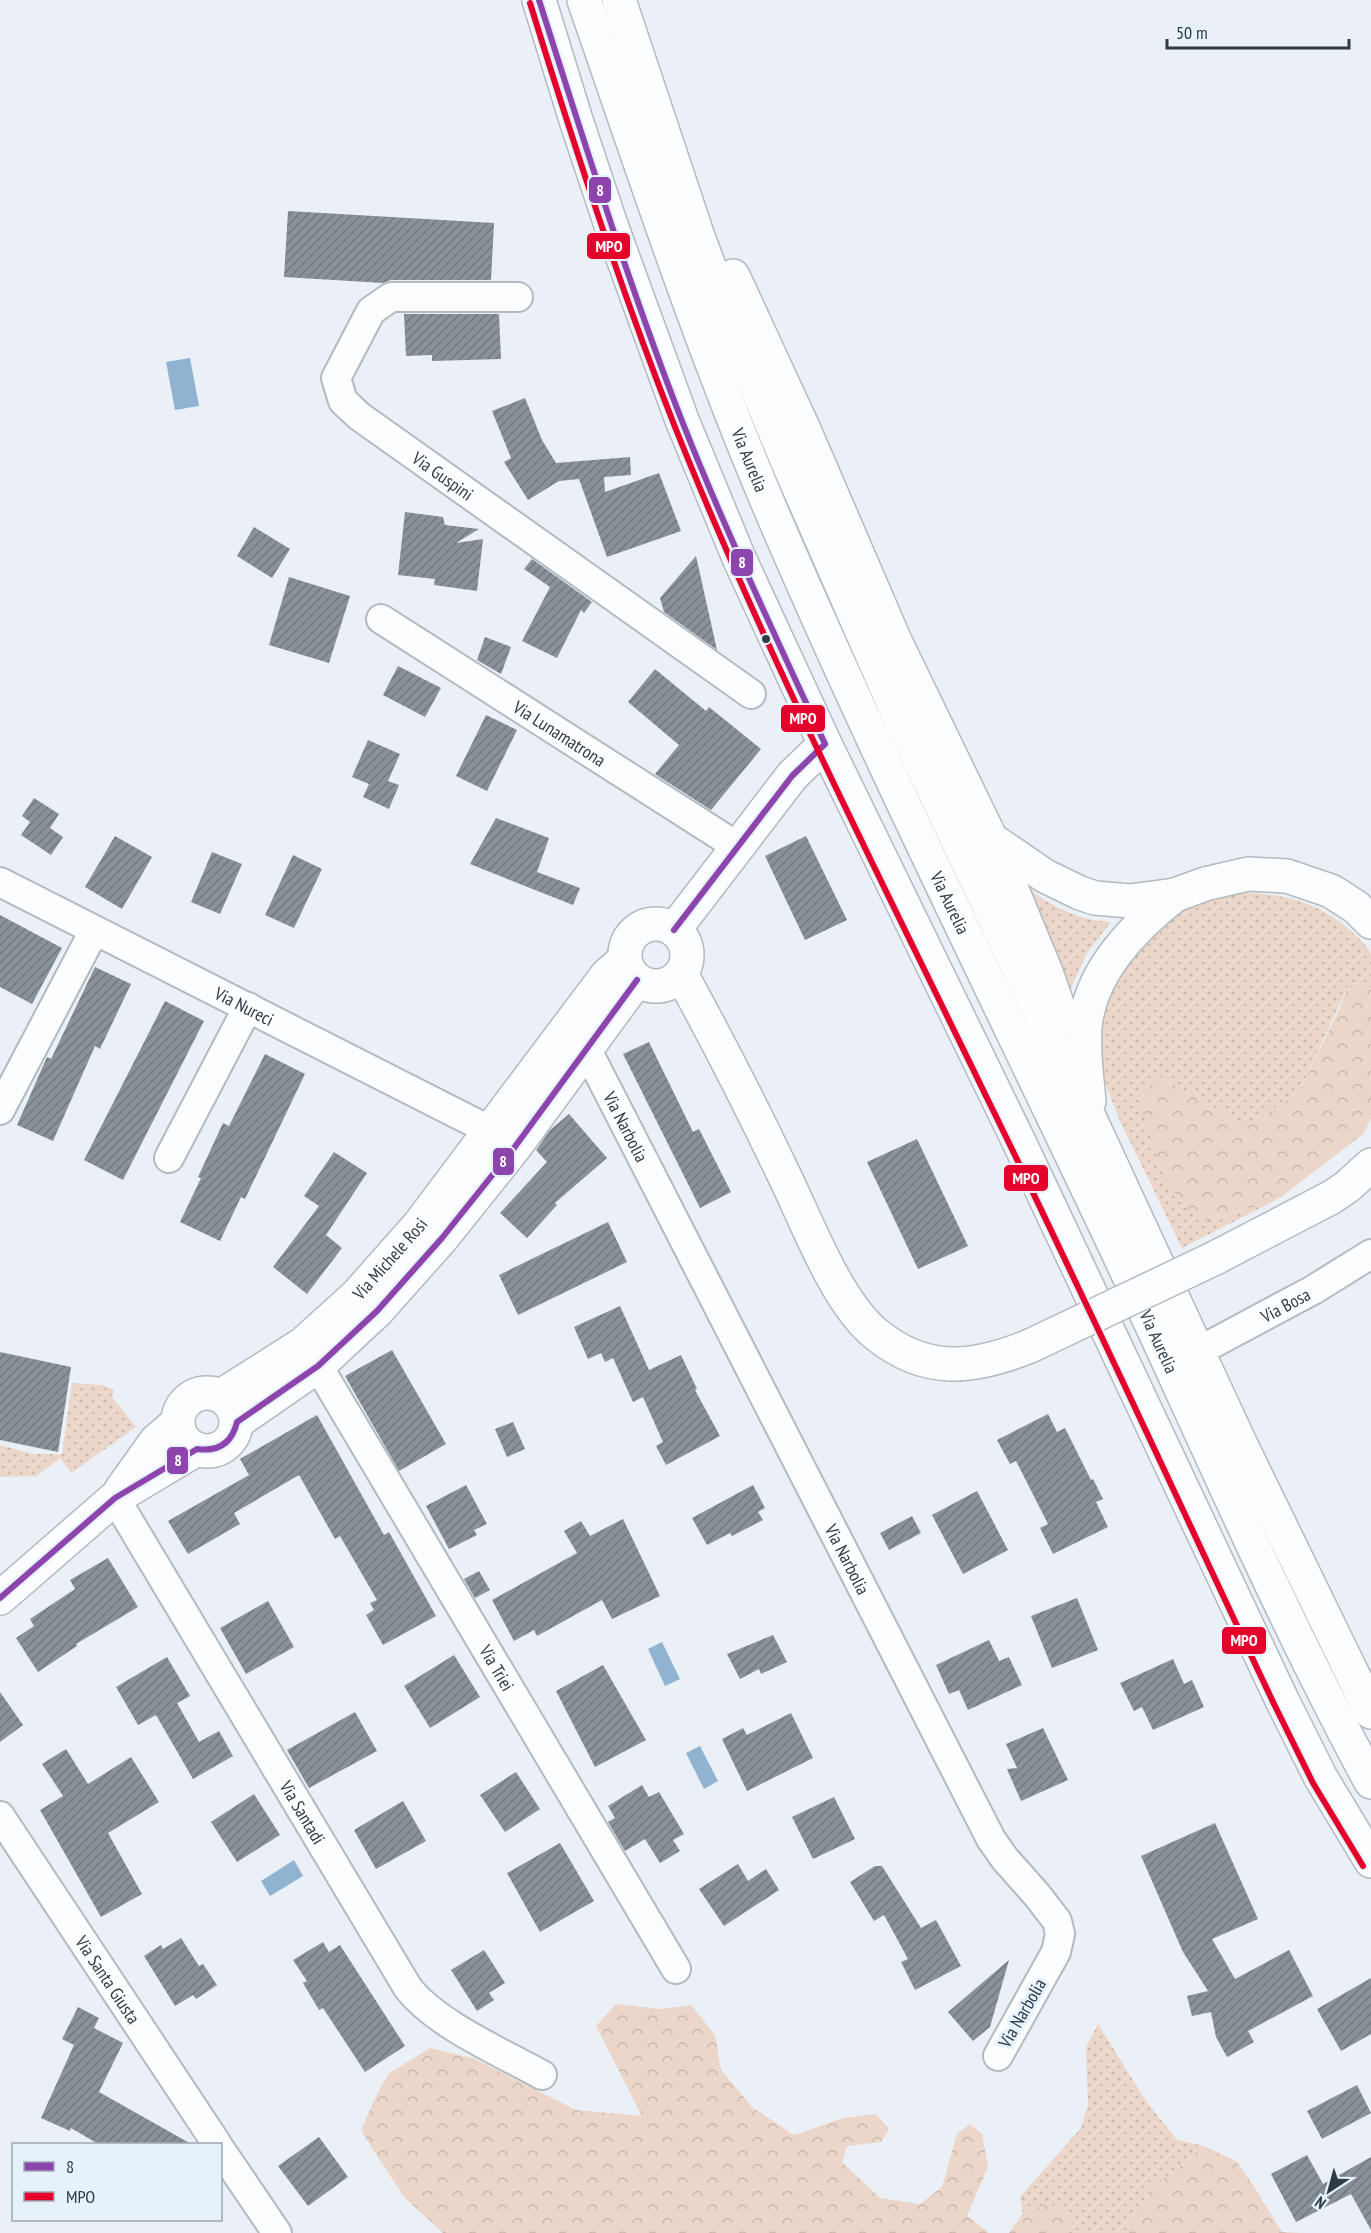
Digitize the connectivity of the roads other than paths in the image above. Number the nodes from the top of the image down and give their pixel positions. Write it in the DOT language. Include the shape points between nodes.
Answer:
graph roads {
  1 [pos="539,0"];
  2 [pos="584,0"];
  3 [pos="619,0"];
  4 [pos="630,35"];
  5 [pos="518,297"];
  6 [pos="381,619"];
  7 [pos="751,694"];
  8 [pos="825,744"];
  9 [pos="991,839"];
  10 [pos="738,847"];
  11 [pos="0,882"];
  12 [pos="1175,895"];
  13 [pos="1371,922"];
  14 [pos="674,930"];
  15 [pos="94,931"];
  16 [pos="631,970"];
  17 [pos="681,974"];
  18 [pos="248,1007"];
  19 [pos="587,1050"];
  20 [pos="0,1110"];
  21 [pos="1091,1120"];
  22 [pos="490,1131"];
  23 [pos="169,1158"];
  24 [pos="1371,1165"];
  25 [pos="1371,1254"];
  26 [pos="1197,1352"];
  27 [pos="318,1366"];
  28 [pos="229,1409"];
  29 [pos="177,1423"];
  30 [pos="197,1449"];
  31 [pos="115,1498"];
  32 [pos="0,1598"];
  33 [pos="1371,1712"];
  34 [pos="1371,1782"];
  35 [pos="0,1816"];
  36 [pos="1371,1861"];
  37 [pos="676,1969"];
  38 [pos="998,2056"];
  39 [pos="542,2075"];
  40 [pos="216,2143"];
  41 [pos="222,2153"];
  42 [pos="277,2233"];
  1 -- 8 [label="main road" via="604,206 682,420 739,558"];
  2 -- 34 [label="main road, Via Aurelia" via="692,310 804,585 1269,1575"];
  3 -- 4 [label="main road, Via Aurelia"];
  4 -- 9 [label="main road" via="705,215 797,414 889,628"];
  4 -- 21 [label="main road, Via Aurelia" via="697,234 776,435 902,723"];
  5 -- 7 [label="street, Via Guspini" via="391,297 371,311 336,378 343,401"];
  6 -- 10 [label="street, Via Lunamatrona"];
  8 -- 10 [label="main road" via="792,776"];
  8 -- 36 [label="main road" via="1020,1143 1282,1700 1321,1778"];
  9 -- 12 [label="main road" via="1045,876 1088,896 1130,901"];
  9 -- 21 [label="main road" via="1054,994"];
  10 -- 14 [label="main road"];
  11 -- 15 [label="street, Via Nureci"];
  12 -- 13 [label="main road" via="1248,874 1287,876 1332,891"];
  12 -- 21 [label="main road" via="1137,927 1094,992 1085,1032"];
  14 -- 16 [label="main road" via="655,923 635,931 625,949"];
  14 -- 17 [label="main road" via="688,955"];
  15 -- 18 [label="street, Via Nureci"];
  15 -- 20 [label="street"];
  16 -- 17 [label="main road" via="655,987 674,981"];
  16 -- 19 [label="main road, Via Michele Rosi"];
  16 -- 22 [label="main road, Via Michele Rosi" via="607,975"];
  17 -- 24 [label="main road, bridge" via="729,1060 837,1284 862,1321 889,1344 923,1360 975,1364 1030,1346 1332,1197"];
  18 -- 22 [label="street, Via Nureci"];
  18 -- 23 [label="street"];
  19 -- 27 [label="main road, Via Michele Rosi" via="441,1239 377,1311"];
  19 -- 38 [label="street, Via Narbolia" via="991,1839 1057,1921 1060,1934 1056,1952"];
  21 -- 26 [label="main road, Via Aurelia"];
  22 -- 28 [label="main road, Via Michele Rosi" via="419,1225 357,1295"];
  25 -- 26 [label="street, Via Bosa"];
  26 -- 33 [label="main road, Via Aurelia"];
  27 -- 28 [label="main road, Via Michele Rosi"];
  27 -- 37 [label="street, Via Triei"];
  28 -- 29 [label="main road, Via Michele Rosi" via="204,1392 182,1405"];
  28 -- 30 [label="main road, Via Michele Rosi" via="235,1431 224,1446"];
  29 -- 30 [label="main road" via="183,1439"];
  29 -- 31 [label="main road, Via Michele Rosi" via="156,1441"];
  30 -- 31 [label="main road, Via Michele Rosi"];
  31 -- 32 [label="main road, Via Michele Rosi"];
  31 -- 39 [label="street, Via Santadi" via="408,1988 445,2021"];
  35 -- 40 [label="street, Via Santa Giusta"];
  41 -- 42 [label="street"];
}
